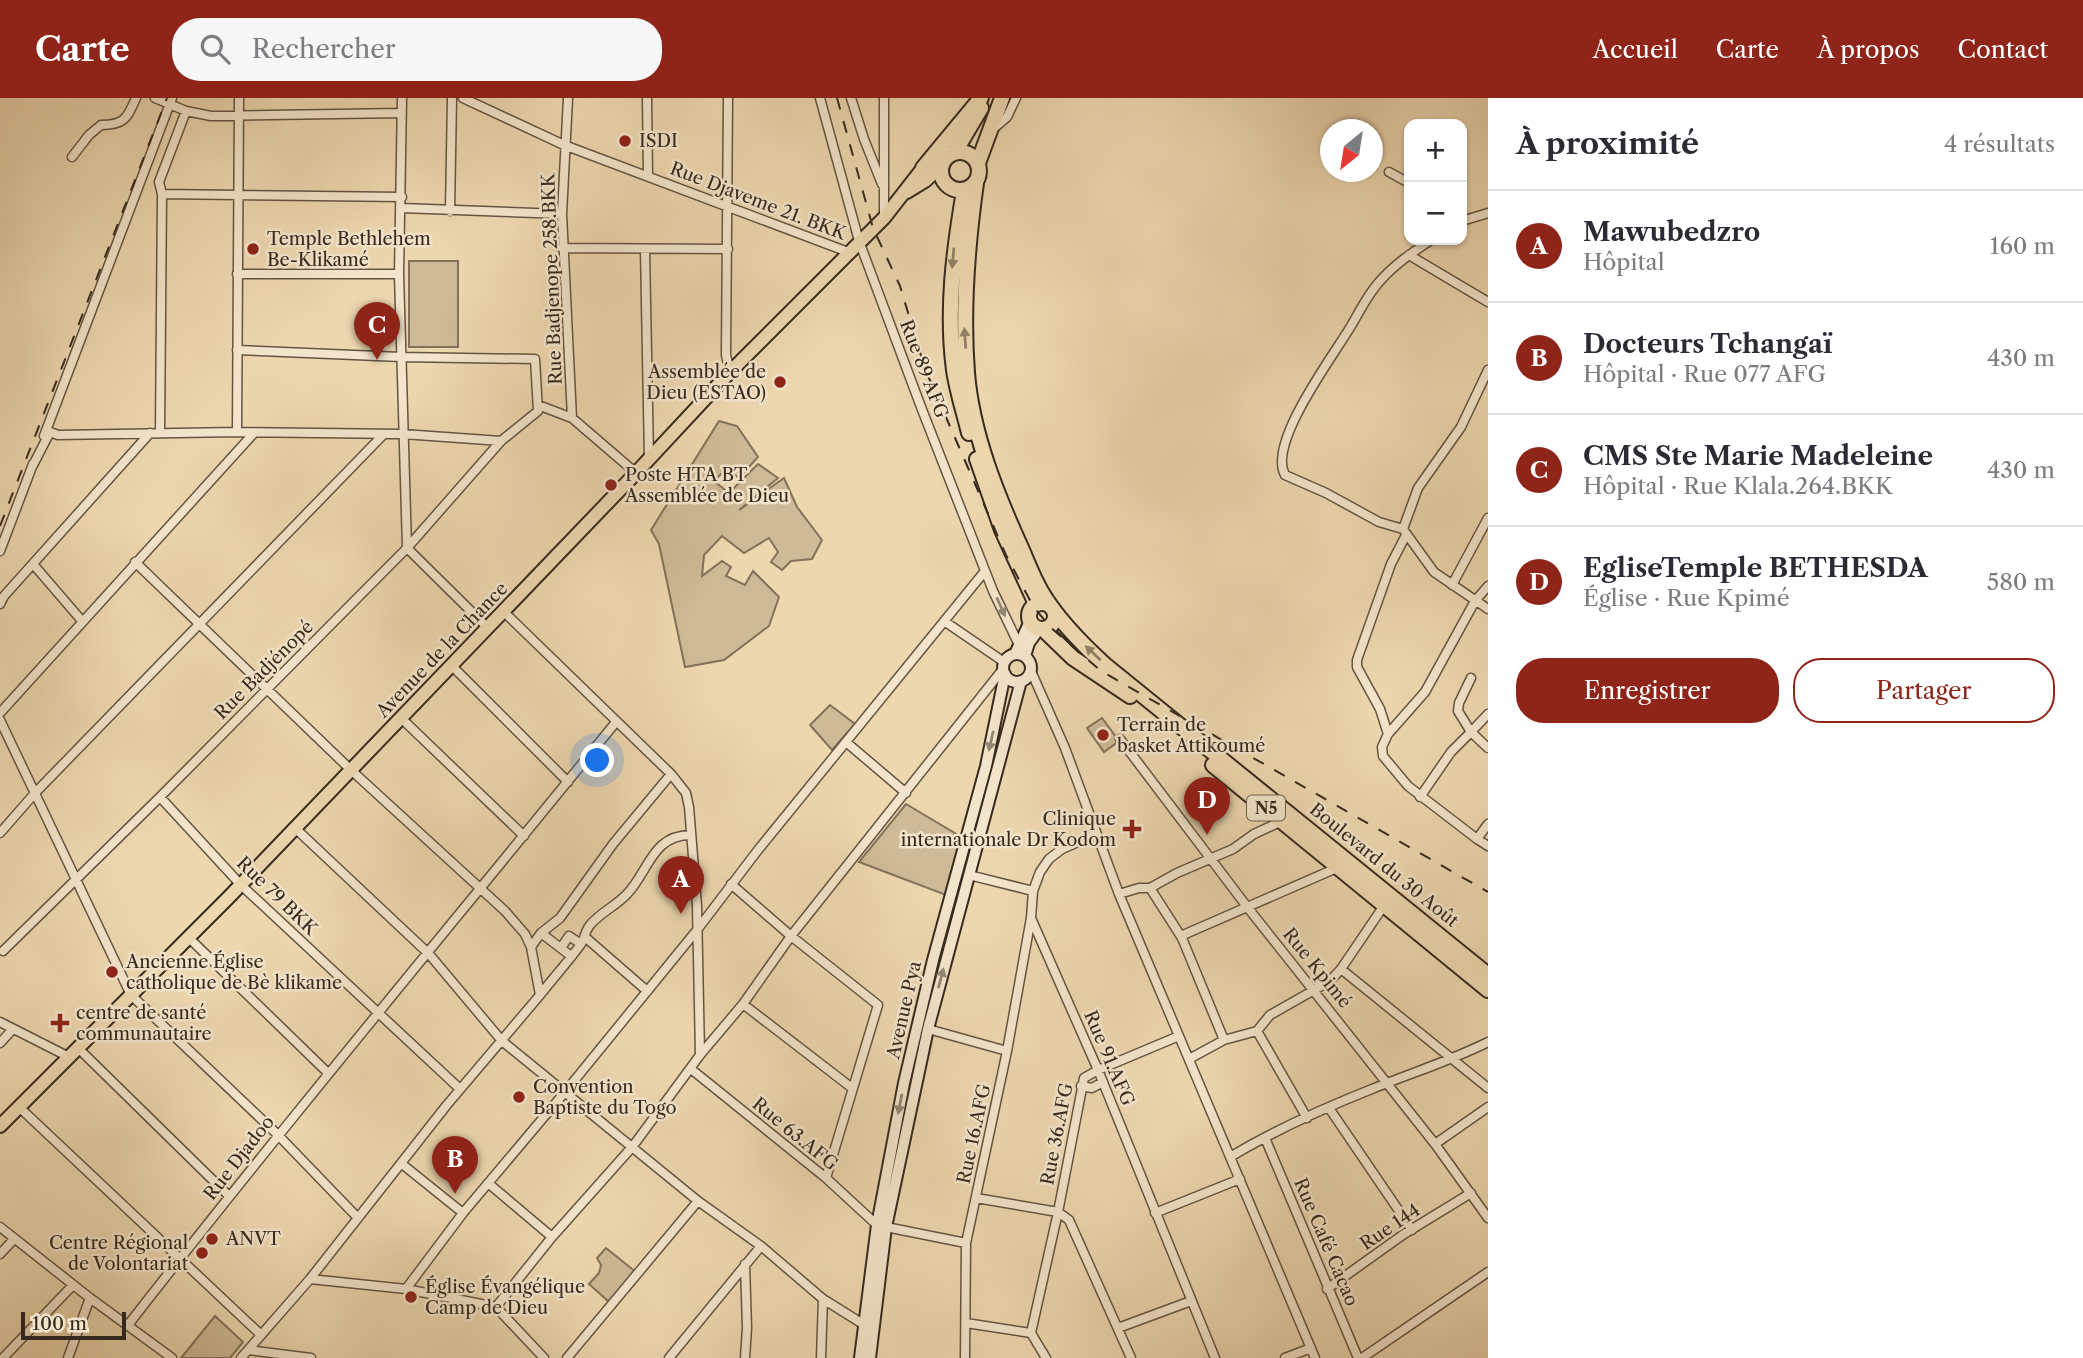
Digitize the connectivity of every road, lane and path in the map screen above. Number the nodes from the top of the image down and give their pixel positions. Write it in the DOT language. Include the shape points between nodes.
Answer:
graph roads {
  1 [pos="136,98"];
  2 [pos="155,98"];
  3 [pos="239,98"];
  4 [pos="401,98"];
  5 [pos="452,98"];
  6 [pos="463,98"];
  7 [pos="568,98"];
  8 [pos="647,98"];
  9 [pos="728,98"];
  10 [pos="820,98"];
  11 [pos="851,98"];
  12 [pos="884,98"];
  13 [pos="984,98"];
  14 [pos="1002,98"];
  15 [pos="1016,98"];
  16 [pos="170,101"];
  17 [pos="484,102"];
  18 [pos="186,111"];
  19 [pos="401,113"];
  20 [pos="239,116"];
  21 [pos="990,131"];
  22 [pos="564,145"];
  23 [pos="72,157"];
  24 [pos="947,159"];
  25 [pos="978,163"];
  26 [pos="923,168"];
  27 [pos="1390,172"];
  28 [pos="648,176"];
  29 [pos="1407,182"];
  30 [pos="970,187"];
  31 [pos="884,189"];
  32 [pos="903,193"];
  33 [pos="162,194"];
  34 [pos="237,194"];
  35 [pos="401,197"];
  36 [pos="727,205"];
  37 [pos="401,208"];
  38 [pos="450,211"];
  39 [pos="1488,213"];
  40 [pos="562,214"];
  41 [pos="884,218"];
  42 [pos="1467,219"];
  43 [pos="859,241"];
  44 [pos="1424,245"];
  45 [pos="562,248"];
  46 [pos="728,249"];
  47 [pos="645,250"];
  48 [pos="848,252"];
  49 [pos="1409,255"];
  50 [pos="237,274"];
  51 [pos="398,274"];
  52 [pos="1488,302"];
  53 [pos="237,350"];
  54 [pos="401,357"];
  55 [pos="1488,370"];
  56 [pos="730,372"];
  57 [pos="1485,383"];
  58 [pos="538,405"];
  59 [pos="572,418"];
  60 [pos="237,432"];
  61 [pos="150,433"];
  62 [pos="160,433"];
  63 [pos="254,433"];
  64 [pos="403,434"];
  65 [pos="383,435"];
  66 [pos="501,441"];
  67 [pos="649,459"];
  68 [pos="32,467"];
  69 [pos="636,473"];
  70 [pos="1488,518"];
  71 [pos="1404,532"];
  72 [pos="407,548"];
  73 [pos="0,551"];
  74 [pos="135,562"];
  75 [pos="33,564"];
  76 [pos="985,571"];
  77 [pos="1452,585"];
  78 [pos="1488,586"];
  79 [pos="1475,601"];
  80 [pos="0,604"];
  81 [pos="1035,604"];
  82 [pos="1488,608"];
  83 [pos="1054,609"];
  84 [pos="504,612"];
  85 [pos="82,621"];
  86 [pos="944,621"];
  87 [pos="201,625"];
  88 [pos="1037,626"];
  89 [pos="488,628"];
  90 [pos="1019,651"];
  91 [pos="452,666"];
  92 [pos="1004,668"];
  93 [pos="1025,677"];
  94 [pos="1471,678"];
  95 [pos="268,689"];
  96 [pos="0,713"];
  97 [pos="1488,714"];
  98 [pos="401,718"];
  99 [pos="0,720"];
  100 [pos="616,722"];
  101 [pos="1471,732"];
  102 [pos="1388,734"];
  103 [pos="1120,738"];
  104 [pos="846,742"];
  105 [pos="1488,748"];
  106 [pos="351,770"];
  107 [pos="671,774"];
  108 [pos="568,782"];
  109 [pos="35,793"];
  110 [pos="906,793"];
  111 [pos="160,797"];
  112 [pos="1420,797"];
  113 [pos="1282,821"];
  114 [pos="1488,824"];
  115 [pos="295,828"];
  116 [pos="0,833"];
  117 [pos="1096,834"];
  118 [pos="691,835"];
  119 [pos="524,836"];
  120 [pos="1478,839"];
  121 [pos="1488,846"];
  122 [pos="1212,857"];
  123 [pos="1339,867"];
  124 [pos="969,875"];
  125 [pos="77,878"];
  126 [pos="240,884"];
  127 [pos="731,884"];
  128 [pos="1150,888"];
  129 [pos="481,889"];
  130 [pos="1033,891"];
  131 [pos="1119,894"];
  132 [pos="1385,904"];
  133 [pos="1248,908"];
  134 [pos="1031,918"];
  135 [pos="696,930"];
  136 [pos="541,933"];
  137 [pos="791,936"];
  138 [pos="189,938"];
  139 [pos="1182,938"];
  140 [pos="583,941"];
  141 [pos="531,947"];
  142 [pos="561,948"];
  143 [pos="3,951"];
  144 [pos="429,954"];
  145 [pos="571,956"];
  146 [pos="1341,969"];
  147 [pos="1488,975"];
  148 [pos="646,990"];
  149 [pos="1314,990"];
  150 [pos="1488,990"];
  151 [pos="131,995"];
  152 [pos="540,995"];
  153 [pos="743,1004"];
  154 [pos="378,1013"];
  155 [pos="0,1022"];
  156 [pos="13,1029"];
  157 [pos="928,1029"];
  158 [pos="1257,1031"];
  159 [pos="1179,1036"];
  160 [pos="1224,1040"];
  161 [pos="502,1041"];
  162 [pos="1488,1042"];
  163 [pos="0,1043"];
  164 [pos="1007,1051"];
  165 [pos="74,1053"];
  166 [pos="700,1055"];
  167 [pos="1189,1059"];
  168 [pos="1451,1060"];
  169 [pos="691,1069"];
  170 [pos="1098,1070"];
  171 [pos="328,1073"];
  172 [pos="1103,1082"];
  173 [pos="1388,1083"];
  174 [pos="1081,1086"];
  175 [pos="852,1088"];
  176 [pos="1488,1088"];
  177 [pos="460,1089"];
  178 [pos="565,1092"];
  179 [pos="19,1107"];
  180 [pos="1329,1108"];
  181 [pos="1486,1112"];
  182 [pos="1307,1118"];
  183 [pos="0,1126"];
  184 [pos="278,1135"];
  185 [pos="1265,1138"];
  186 [pos="1435,1144"];
  187 [pos="632,1146"];
  188 [pos="1230,1157"];
  189 [pos="402,1164"];
  190 [pos="826,1178"];
  191 [pos="1240,1179"];
  192 [pos="488,1183"];
  193 [pos="1471,1193"];
  194 [pos="229,1196"];
  195 [pos="976,1198"];
  196 [pos="698,1201"];
  197 [pos="1058,1212"];
  198 [pos="463,1213"];
  199 [pos="1155,1213"];
  200 [pos="358,1218"];
  201 [pos="1488,1218"];
  202 [pos="881,1226"];
  203 [pos="0,1227"];
  204 [pos="1412,1230"];
  205 [pos="552,1237"];
  206 [pos="14,1239"];
  207 [pos="966,1243"];
  208 [pos="761,1246"];
  209 [pos="0,1254"];
  210 [pos="180,1259"];
  211 [pos="745,1264"];
  212 [pos="1488,1272"];
  213 [pos="310,1279"];
  214 [pos="74,1285"];
  215 [pos="406,1289"];
  216 [pos="1327,1289"];
  217 [pos="90,1298"];
  218 [pos="823,1299"];
  219 [pos="1191,1301"];
  220 [pos="496,1307"];
  221 [pos="966,1323"];
  222 [pos="128,1325"];
  223 [pos="868,1325"];
  224 [pos="1118,1328"];
  225 [pos="1031,1333"];
  226 [pos="260,1334"];
  227 [pos="1311,1348"];
  228 [pos="248,1350"];
  229 [pos="3,1358"];
  230 [pos="68,1358"];
  231 [pos="172,1358"];
  232 [pos="241,1358"];
  233 [pos="311,1358"];
  234 [pos="544,1358"];
  235 [pos="567,1358"];
  236 [pos="669,1358"];
  237 [pos="745,1358"];
  238 [pos="821,1358"];
  239 [pos="860,1358"];
  240 [pos="870,1358"];
  241 [pos="965,1358"];
  242 [pos="1046,1358"];
  243 [pos="1130,1358"];
  244 [pos="1214,1358"];
  245 [pos="1285,1358"];
  246 [pos="1315,1358"];
  247 [pos="1360,1358"];
  1 -- 23 [label="street" via="127,118 117,125 101,125"];
  2 -- 16 [label="street"];
  3 -- 20 [label="street"];
  4 -- 19 [label="street"];
  5 -- 38 [label="street"];
  6 -- 17 [label="street, Rue Djaveme 21. BKK"];
  7 -- 22 [label="street, Rue Badjenope 258.BKK"];
  8 -- 28 [label="street"];
  9 -- 36 [label="street"];
  10 -- 43 [label="street, Rue 89 AFG"];
  11 -- 31 [label="street"];
  12 -- 31 [label="street"];
  13 -- 24 [label="highway"];
  13 -- 26 [label="highway"];
  14 -- 21 [label="highway"];
  15 -- 21 [label="street" via="1007,117"];
  16 -- 18 [label="street"];
  16 -- 68 [label="street"];
  17 -- 22 [label="street, Rue Djaveme 21. BKK"];
  18 -- 20 [label="street" via="211,117"];
  18 -- 33 [label="street" via="159,182"];
  19 -- 20 [label="street"];
  19 -- 35 [label="street"];
  20 -- 34 [label="street"];
  21 -- 25 [label="highway"];
  22 -- 28 [label="street, Rue Djaveme 21. BKK"];
  22 -- 40 [label="street, Rue Badjenope 258.BKK"];
  24 -- 25 [label="highway" via="968,154"];
  24 -- 26 [label="main road"];
  24 -- 30 [label="highway" via="942,180 946,185 951,189"];
  24 -- 32 [label="main road, Avenue de la Chance" via="925,181"];
  25 -- 30 [label="highway" via="979,177"];
  26 -- 32 [label="main road, Avenue de la Chance"];
  27 -- 29 [label="street"];
  28 -- 36 [label="street, Rue Djaveme 21. BKK"];
  30 -- 81 [label="highway, one-way" via="954,250 954,372 983,478"];
  83 -- 30 [label="highway, Boulevard du 30 Août / N5, one-way" via="1041,592 1010,523 983,450 967,376 964,320"];
  31 -- 41 [label="street"];
  32 -- 41 [label="main road, Avenue de la Chance"];
  33 -- 34 [label="street"];
  33 -- 62 [label="street"];
  34 -- 35 [label="street"];
  34 -- 50 [label="street"];
  35 -- 37 [label="street"];
  36 -- 46 [label="street"];
  36 -- 48 [label="street, Rue Djaveme 21. BKK"];
  37 -- 38 [label="street"];
  37 -- 51 [label="street"];
  38 -- 40 [label="street"];
  39 -- 42 [label="street"];
  40 -- 45 [label="street, Rue Badjenope 258.BKK"];
  41 -- 43 [label="main road, Avenue de la Chance"];
  43 -- 48 [label="main road, Avenue de la Chance"];
  43 -- 76 [label="street, Rue 89 AFG"];
  44 -- 49 [label="street"];
  45 -- 47 [label="street"];
  45 -- 59 [label="street, Rue Badjenope 258.BKK"];
  46 -- 47 [label="street"];
  46 -- 56 [label="street" via="726,355"];
  47 -- 67 [label="street"];
  48 -- 56 [label="main road, Avenue de la Chance"];
  49 -- 52 [label="street"];
  49 -- 71 [label="street" via="1378,282 1328,359 1291,425 1282,460 1285,475"];
  50 -- 51 [label="street"];
  50 -- 53 [label="street"];
  51 -- 54 [label="street"];
  53 -- 54 [label="street"];
  53 -- 60 [label="street"];
  54 -- 58 [label="street" via="535,359"];
  54 -- 64 [label="street"];
  55 -- 57 [label="street"];
  56 -- 67 [label="main road, Avenue de la Chance"];
  57 -- 71 [label="street" via="1418,488"];
  58 -- 59 [label="street"];
  58 -- 66 [label="street, Rue Badjénopé" via="538,411"];
  59 -- 69 [label="street"];
  60 -- 62 [label="street"];
  60 -- 63 [label="street"];
  61 -- 62 [label="street"];
  61 -- 68 [label="street" via="54,434"];
  61 -- 75 [label="street"];
  63 -- 65 [label="street"];
  63 -- 74 [label="street"];
  64 -- 65 [label="street"];
  64 -- 66 [label="street"];
  64 -- 72 [label="street"];
  65 -- 87 [label="street"];
  66 -- 72 [label="street, Rue Badjénopé"];
  67 -- 69 [label="main road, Avenue de la Chance"];
  68 -- 73 [label="street"];
  69 -- 84 [label="main road, Avenue de la Chance"];
  70 -- 77 [label="street"];
  71 -- 77 [label="street" via="1434,572"];
  71 -- 102 [label="street" via="1357,660"];
  72 -- 89 [label="street"];
  72 -- 95 [label="street, Rue Badjénopé"];
  74 -- 85 [label="street"];
  74 -- 87 [label="street"];
  75 -- 80 [label="street"];
  75 -- 85 [label="street"];
  76 -- 86 [label="street"];
  76 -- 90 [label="street, Rue 89 AFG, one-way"];
  77 -- 79 [label="street"];
  78 -- 79 [label="street"];
  79 -- 82 [label="street"];
  79 -- 102 [label="street" via="1425,692"];
  81 -- 83 [label="highway" via="1045,603"];
  81 -- 88 [label="highway" via="1029,613"];
  83 -- 88 [label="highway" via="1050,627"];
  147 -- 83 [label="highway, Boulevard du 30 Août / N5, one-way" via="1128,684 1086,647"];
  84 -- 89 [label="main road, Avenue de la Chance"];
  84 -- 100 [label="street"];
  85 -- 96 [label="street"];
  86 -- 92 [label="street"];
  86 -- 104 [label="street"];
  87 -- 95 [label="street"];
  87 -- 109 [label="street"];
  88 -- 90 [label="main road"];
  88 -- 113 [label="highway, Boulevard du 30 Août / N5"];
  89 -- 91 [label="main road, Avenue de la Chance"];
  90 -- 92 [label="main road" via="1009,656"];
  90 -- 93 [label="main road" via="1031,665"];
  91 -- 98 [label="main road, Avenue de la Chance"];
  91 -- 108 [label="street"];
  92 -- 93 [label="main road" via="1011,680"];
  92 -- 110 [label="street"];
  92 -- 202 [label="main road, Avenue Pya, one-way" via="986,766 904,1083"];
  93 -- 117 [label="street" via="1037,684"];
  93 -- 124 [label="main road, Avenue Pya"];
  94 -- 101 [label="street" via="1458,711"];
  95 -- 106 [label="street"];
  95 -- 111 [label="street, Rue Badjénopé"];
  97 -- 101 [label="street"];
  98 -- 106 [label="main road, Avenue de la Chance"];
  98 -- 119 [label="street"];
  99 -- 109 [label="street"];
  100 -- 107 [label="street"];
  100 -- 108 [label="street, Rue Djadoo"];
  101 -- 105 [label="street"];
  101 -- 112 [label="street" via="1451,751"];
  102 -- 112 [label="street" via="1383,756"];
  103 -- 122 [label="street, Rue Kpimé"];
  104 -- 110 [label="street"];
  104 -- 127 [label="street"];
  106 -- 115 [label="main road, Avenue de la Chance"];
  106 -- 129 [label="street"];
  107 -- 118 [label="street" via="686,793"];
  107 -- 136 [label="street" via="560,918"];
  108 -- 119 [label="street, Rue Djadoo"];
  109 -- 116 [label="street"];
  109 -- 125 [label="street"];
  110 -- 137 [label="street"];
  111 -- 125 [label="street, Rue Badjénopé"];
  111 -- 126 [label="street, Rue 79 BKK"];
  112 -- 120 [label="street"];
  113 -- 122 [label="street"];
  113 -- 123 [label="highway, Boulevard du 30 Août / N5"];
  114 -- 120 [label="street"];
  115 -- 126 [label="main road, Avenue de la Chance"];
  115 -- 144 [label="street"];
  117 -- 130 [label="street" via="1049,859"];
  117 -- 131 [label="street"];
  118 -- 135 [label="street"];
  118 -- 140 [label="street" via="664,843 629,893 587,928"];
  119 -- 129 [label="street, Rue Djadoo"];
  120 -- 121 [label="street"];
  122 -- 128 [label="street"];
  122 -- 133 [label="street, Rue Kpimé"];
  123 -- 132 [label="highway, Boulevard du 30 Août / N5"];
  123 -- 133 [label="street"];
  124 -- 130 [label="street"];
  157 -- 124 [label="main road, Avenue Pya, one-way"];
  125 -- 143 [label="street, Rue Badjénopé"];
  125 -- 151 [label="street"];
  126 -- 138 [label="main road, Avenue de la Chance"];
  126 -- 154 [label="street, Rue 79 BKK"];
  127 -- 135 [label="street"];
  127 -- 137 [label="street"];
  128 -- 131 [label="street"];
  128 -- 139 [label="street"];
  129 -- 141 [label="street" via="525,933"];
  129 -- 144 [label="street, Rue Djadoo"];
  130 -- 134 [label="street, Rue 16.AFG"];
  131 -- 159 [label="street"];
  132 -- 146 [label="street"];
  132 -- 150 [label="highway, Boulevard du 30 Août / N5"];
  133 -- 139 [label="street"];
  133 -- 149 [label="street, Rue Kpimé"];
  134 -- 164 [label="street, Rue 16.AFG"];
  134 -- 170 [label="street, Rue 91.AFG"];
  135 -- 148 [label="street"];
  135 -- 166 [label="street"];
  136 -- 141 [label="street"];
  136 -- 142 [label="street"];
  137 -- 153 [label="street"];
  137 -- 175 [label="street" via="878,1005"];
  138 -- 151 [label="main road, Avenue de la Chance"];
  138 -- 171 [label="street"];
  139 -- 160 [label="street"];
  140 -- 142 [label="street" via="569,936"];
  140 -- 145 [label="street"];
  140 -- 148 [label="street"];
  141 -- 152 [label="street"];
  142 -- 145 [label="street"];
  144 -- 154 [label="street, Rue Djadoo"];
  144 -- 161 [label="street"];
  145 -- 152 [label="street"];
  146 -- 149 [label="street"];
  146 -- 168 [label="street"];
  148 -- 178 [label="street"];
  149 -- 158 [label="street" via="1270,1015"];
  149 -- 173 [label="street, Rue Kpimé"];
  151 -- 165 [label="main road, Avenue de la Chance"];
  151 -- 184 [label="street"];
  152 -- 161 [label="street"];
  153 -- 166 [label="street"];
  153 -- 175 [label="street"];
  154 -- 171 [label="street, Rue Djadoo"];
  154 -- 177 [label="street, Rue 79 BKK"];
  155 -- 156 [label="street"];
  156 -- 163 [label="street"];
  156 -- 165 [label="street"];
  157 -- 164 [label="street"];
  157 -- 202 [label="main road, Avenue Pya"];
  158 -- 160 [label="street"];
  158 -- 182 [label="street"];
  159 -- 167 [label="street"];
  159 -- 170 [label="street"];
  160 -- 167 [label="street"];
  161 -- 177 [label="street"];
  161 -- 178 [label="street"];
  162 -- 168 [label="street"];
  164 -- 195 [label="street, Rue 16.AFG"];
  165 -- 179 [label="main road, Avenue de la Chance"];
  165 -- 194 [label="street"];
  166 -- 169 [label="street"];
  167 -- 188 [label="street"];
  168 -- 173 [label="street"];
  168 -- 176 [label="street"];
  169 -- 187 [label="street"];
  169 -- 190 [label="street, Rue 63.AFG"];
  170 -- 172 [label="street, Rue 91.AFG"];
  170 -- 174 [label="street, Rue 36.AFG" via="1087,1074"];
  171 -- 184 [label="street, Rue Djadoo"];
  172 -- 174 [label="street" via="1092,1088"];
  172 -- 199 [label="street, Rue 91.AFG"];
  173 -- 180 [label="street"];
  173 -- 186 [label="street, Rue Kpimé"];
  174 -- 197 [label="street, Rue 36.AFG"];
  175 -- 190 [label="street"];
  177 -- 189 [label="street"];
  178 -- 187 [label="street"];
  178 -- 192 [label="street"];
  179 -- 183 [label="main road, Avenue de la Chance"];
  179 -- 210 [label="street"];
  180 -- 182 [label="street"];
  180 -- 204 [label="street"];
  181 -- 186 [label="street"];
  182 -- 185 [label="street"];
  184 -- 194 [label="street, Rue Djadoo"];
  184 -- 200 [label="street"];
  185 -- 188 [label="street"];
  185 -- 216 [label="street, Rue Café Cacao"];
  186 -- 193 [label="street, Rue Kpimé"];
  187 -- 196 [label="street"];
  187 -- 205 [label="street"];
  188 -- 191 [label="street"];
  189 -- 198 [label="street"];
  189 -- 200 [label="street"];
  190 -- 202 [label="street, Rue 63.AFG"];
  191 -- 199 [label="street"];
  191 -- 227 [label="street"];
  192 -- 198 [label="street"];
  192 -- 205 [label="street"];
  193 -- 201 [label="street, Rue Kpimé"];
  193 -- 204 [label="street, Rue 144"];
  194 -- 210 [label="street, Rue Djadoo"];
  195 -- 197 [label="street"];
  195 -- 207 [label="street, Rue 16.AFG"];
  196 -- 208 [label="street"];
  196 -- 235 [label="street"];
  197 -- 224 [label="street" via="1074,1229"];
  197 -- 225 [label="street, Rue 36.AFG"];
  198 -- 215 [label="street"];
  199 -- 219 [label="street, Rue 91.AFG"];
  200 -- 213 [label="street"];
  202 -- 207 [label="street"];
  202 -- 223 [label="main road, Avenue Pya"];
  203 -- 206 [label="street"];
  204 -- 216 [label="street, Rue 144"];
  205 -- 220 [label="street"];
  206 -- 209 [label="street"];
  206 -- 214 [label="street"];
  207 -- 221 [label="street, Rue 16.AFG"];
  208 -- 211 [label="street"];
  208 -- 218 [label="street"];
  210 -- 222 [label="street, Rue Djadoo"];
  210 -- 226 [label="street"];
  211 -- 236 [label="street"];
  211 -- 237 [label="street"];
  212 -- 247 [label="street"];
  213 -- 215 [label="street"];
  213 -- 226 [label="street"];
  214 -- 217 [label="street"];
  214 -- 229 [label="street"];
  215 -- 220 [label="street"];
  216 -- 247 [label="street, Rue Café Cacao"];
  217 -- 222 [label="street"];
  217 -- 230 [label="street"];
  218 -- 223 [label="street"];
  218 -- 238 [label="street"];
  219 -- 224 [label="street"];
  219 -- 244 [label="street, Rue 91.AFG"];
  220 -- 234 [label="street"];
  221 -- 225 [label="street"];
  221 -- 241 [label="street, Rue 16.AFG"];
  222 -- 231 [label="street"];
  223 -- 239 [label="main road, Avenue Pya"];
  223 -- 240 [label="main road, Avenue Pya"];
  224 -- 243 [label="street"];
  225 -- 242 [label="street"];
  226 -- 228 [label="street"];
  227 -- 245 [label="street"];
  227 -- 246 [label="street"];
  228 -- 232 [label="street"];
  228 -- 233 [label="street"];
}
